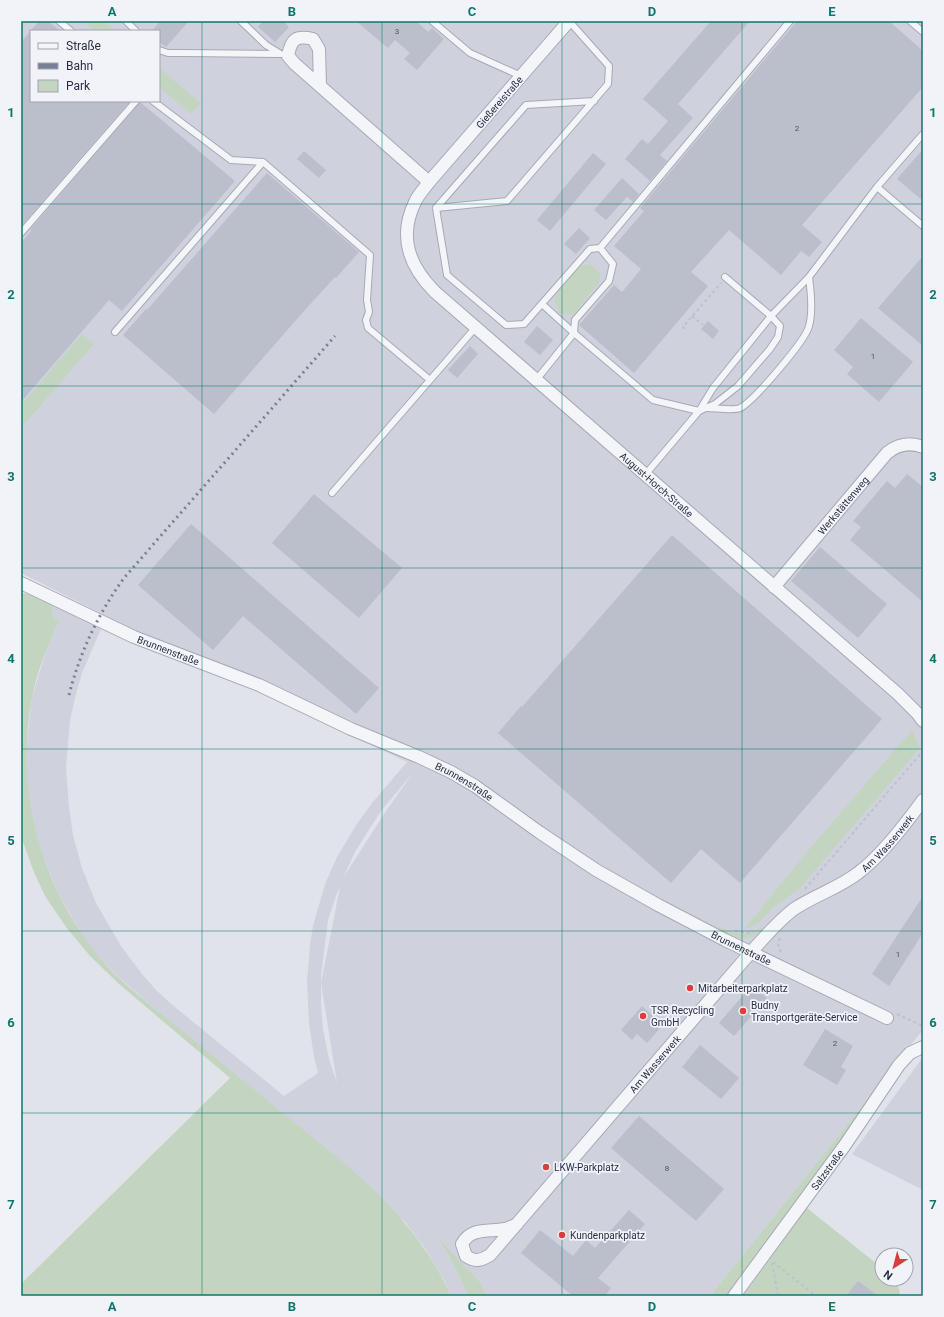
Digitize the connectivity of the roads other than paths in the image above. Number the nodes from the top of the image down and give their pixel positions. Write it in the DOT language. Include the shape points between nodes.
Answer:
graph roads {
  1 [pos="59,21"];
  2 [pos="126,21"];
  3 [pos="241,21"];
  4 [pos="432,21"];
  5 [pos="569,21"];
  6 [pos="790,21"];
  7 [pos="910,21"];
  8 [pos="70,30"];
  9 [pos="135,30"];
  10 [pos="923,32"];
  11 [pos="160,50"];
  12 [pos="285,55"];
  13 [pos="521,76"];
  14 [pos="320,86"];
  15 [pos="594,101"];
  16 [pos="135,102"];
  17 [pos="154,102"];
  18 [pos="923,134"];
  19 [pos="263,162"];
  20 [pos="429,182"];
  21 [pos="877,187"];
  22 [pos="436,208"];
  23 [pos="923,226"];
  24 [pos="21,233"];
  25 [pos="406,239"];
  26 [pos="600,248"];
  27 [pos="810,277"];
  28 [pos="725,278"];
  29 [pos="542,304"];
  30 [pos="771,316"];
  31 [pos="476,327"];
  32 [pos="115,332"];
  33 [pos="574,333"];
  34 [pos="537,379"];
  35 [pos="430,380"];
  36 [pos="713,388"];
  37 [pos="715,404"];
  38 [pos="707,408"];
  39 [pos="699,412"];
  40 [pos="923,447"];
  41 [pos="645,475"];
  42 [pos="332,493"];
  43 [pos="21,583"];
  44 [pos="774,587"];
  45 [pos="923,721"];
  46 [pos="923,800"];
  47 [pos="751,952"];
  48 [pos="887,1018"];
  49 [pos="923,1047"];
  50 [pos="517,1224"];
  51 [pos="734,1296"];
  1 -- 8 [label="lane"];
  2 -- 9 [label="lane"];
  3 -- 12 [label="lane" via="266,45"];
  4 -- 13 [label="lane" via="470,53"];
  5 -- 13 [label="street, Gießereistraße"];
  5 -- 15 [label="lane" via="609,66 608,84"];
  6 -- 26 [label="lane"];
  7 -- 10 [label="lane"];
  11 -- 12 [label="lane" via="168,53"];
  12 -- 14 [label="street"];
  12 -- 14 [label="street" via="290,45 298,38 313,39 319,49"];
  13 -- 20 [label="street, Gießereistraße"];
  14 -- 20 [label="street"];
  15 -- 22 [label="lane" via="506,201"];
  15 -- 22 [label="lane" via="526,105"];
  16 -- 24 [label="lane"];
  17 -- 19 [label="lane" via="231,160"];
  18 -- 21 [label="lane"];
  19 -- 32 [label="lane"];
  19 -- 35 [label="lane" via="370,255 367,300 369,312 366,320 368,328"];
  20 -- 25 [label="street, Gießereistraße" via="415,202 408,220"];
  21 -- 23 [label="lane"];
  21 -- 27 [label="lane"];
  22 -- 29 [label="lane" via="447,275 506,325 524,324"];
  25 -- 31 [label="street, August-Horch-Straße" via="409,253 423,280"];
  26 -- 29 [label="lane" via="590,249"];
  26 -- 33 [label="lane" via="613,264 609,281 575,320"];
  27 -- 30 [label="lane"];
  27 -- 38 [label="lane" via="809,326 803,339 753,398 740,408"];
  28 -- 30 [label="lane"];
  29 -- 33 [label="lane"];
  30 -- 36 [label="lane"];
  30 -- 37 [label="lane" via="780,326 778,337 770,350 738,386"];
  31 -- 34 [label="street, August-Horch-Straße"];
  31 -- 35 [label="lane"];
  33 -- 34 [label="lane"];
  33 -- 39 [label="lane" via="653,400"];
  34 -- 41 [label="street, August-Horch-Straße"];
  35 -- 42 [label="lane"];
  36 -- 37 [label="lane" via="717,396"];
  36 -- 39 [label="lane"];
  37 -- 38 [label="lane"];
  38 -- 39 [label="lane"];
  39 -- 41 [label="lane"];
  40 -- 44 [label="street, Werkstättenweg" via="904,444 894,447 887,453"];
  41 -- 44 [label="street, August-Horch-Straße"];
  43 -- 47 [label="street, Brunnenstraße" via="134,637 259,685 351,729 451,772 596,870"];
  44 -- 45 [label="street, August-Horch-Straße" via="898,694"];
  46 -- 47 [label="street, Am Wasserwerk" via="881,852 859,873 794,909"];
  47 -- 48 [label="street, Brunnenstraße"];
  47 -- 50 [label="street, Am Wasserwerk"];
  49 -- 51 [label="street, Salzstraße" via="910,1053 899,1065 845,1145"];
}
